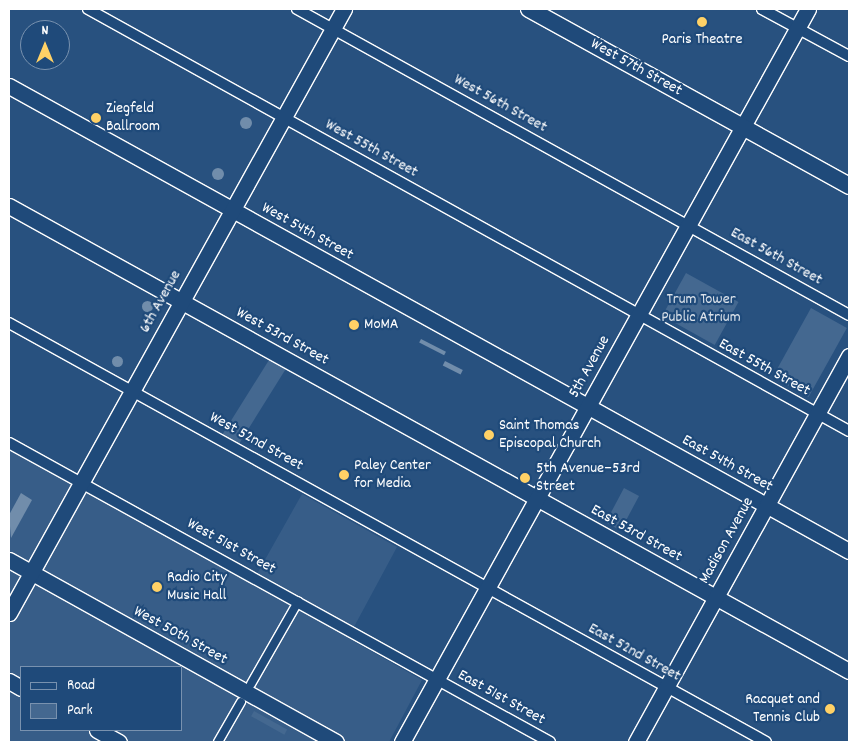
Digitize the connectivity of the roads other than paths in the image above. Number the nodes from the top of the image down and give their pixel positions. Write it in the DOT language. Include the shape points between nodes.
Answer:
graph roads {
  1 [pos="88,9"];
  2 [pos="296,9"];
  3 [pos="344,9"];
  4 [pos="529,9"];
  5 [pos="762,9"];
  6 [pos="808,9"];
  7 [pos="798,28"];
  8 [pos="333,29"];
  9 [pos="849,56"];
  10 [pos="9,86"];
  11 [pos="283,117"];
  12 [pos="744,127"];
  13 [pos="849,186"];
  14 [pos="9,206"];
  15 [pos="232,210"];
  16 [pos="689,226"];
  17 [pos="181,301"];
  18 [pos="849,315"];
  19 [pos="638,316"];
  20 [pos="9,323"];
  21 [pos="849,356"];
  22 [pos="132,391"];
  23 [pos="588,407"];
  24 [pos="817,414"];
  25 [pos="849,431"];
  26 [pos="9,443"];
  27 [pos="81,483"];
  28 [pos="537,500"];
  29 [pos="767,505"];
  30 [pos="849,551"];
  31 [pos="9,560"];
  32 [pos="32,572"];
  33 [pos="488,588"];
  34 [pos="715,598"];
  35 [pos="298,602"];
  36 [pos="9,613"];
  37 [pos="849,671"];
  38 [pos="438,679"];
  39 [pos="9,680"];
  40 [pos="251,684"];
  41 [pos="20,687"];
  42 [pos="665,688"];
  43 [pos="241,702"];
  44 [pos="99,731"];
  45 [pos="120,742"];
  46 [pos="218,742"];
  47 [pos="336,742"];
  48 [pos="402,742"];
  49 [pos="550,742"];
  50 [pos="636,742"];
  51 [pos="766,742"];
  1 -- 11 [label="street, West 55th Street"];
  2 -- 8 [label="street, West 56th Street"];
  3 -- 8 [label="main road, 6th Avenue"];
  4 -- 12 [label="main road, West 57th Street"];
  5 -- 7 [label="street"];
  6 -- 7 [label="main road, 5th Avenue"];
  7 -- 9 [label="street"];
  7 -- 12 [label="main road, 5th Avenue"];
  8 -- 11 [label="main road, 6th Avenue"];
  8 -- 16 [label="street, West 56th Street"];
  10 -- 15 [label="main road, West 54th Street"];
  11 -- 15 [label="main road, 6th Avenue"];
  11 -- 19 [label="street, West 55th Street"];
  12 -- 13 [label="main road, West 57th Street"];
  12 -- 16 [label="main road, 5th Avenue"];
  14 -- 17 [label="main road, West 53rd Street"];
  15 -- 17 [label="main road, 6th Avenue"];
  15 -- 23 [label="main road, West 54th Street"];
  16 -- 18 [label="street, East 56th Street"];
  16 -- 19 [label="main road, 5th Avenue"];
  17 -- 22 [label="main road, 6th Avenue"];
  17 -- 28 [label="main road, West 53rd Street"];
  19 -- 23 [label="main road, 5th Avenue"];
  19 -- 24 [label="street, East 55th Street"];
  20 -- 22 [label="street, West 52nd Street"];
  21 -- 24 [label="main road, Madison Avenue"];
  22 -- 27 [label="main road, 6th Avenue"];
  22 -- 33 [label="street, West 52nd Street"];
  23 -- 28 [label="main road, 5th Avenue"];
  23 -- 29 [label="main road, East 54th Street"];
  24 -- 25 [label="street, East 55th Street"];
  24 -- 29 [label="main road, Madison Avenue"];
  26 -- 27 [label="street, West 51st Street"];
  27 -- 32 [label="main road, 6th Avenue"];
  27 -- 35 [label="street, West 51st Street"];
  28 -- 33 [label="main road, 5th Avenue"];
  28 -- 34 [label="main road, East 53rd Street"];
  29 -- 30 [label="main road, East 54th Street"];
  29 -- 34 [label="main road, Madison Avenue"];
  31 -- 32 [label="main road, West 50th Street"];
  32 -- 36 [label="main road, 6th Avenue"];
  32 -- 47 [label="main road, West 50th Street"];
  33 -- 38 [label="main road, 5th Avenue"];
  33 -- 42 [label="street, East 52nd Street"];
  34 -- 37 [label="main road, East 53rd Street"];
  34 -- 42 [label="main road, Madison Avenue"];
  35 -- 38 [label="street, West 51st Street"];
  35 -- 40 [label="street"];
  38 -- 48 [label="main road, 5th Avenue"];
  38 -- 49 [label="street, East 51st Street"];
  39 -- 41 [label="main road"];
  42 -- 50 [label="main road, Madison Avenue"];
  42 -- 51 [label="street, East 52nd Street"];
  43 -- 46 [label="street"];
  44 -- 45 [label="main road"];
}
